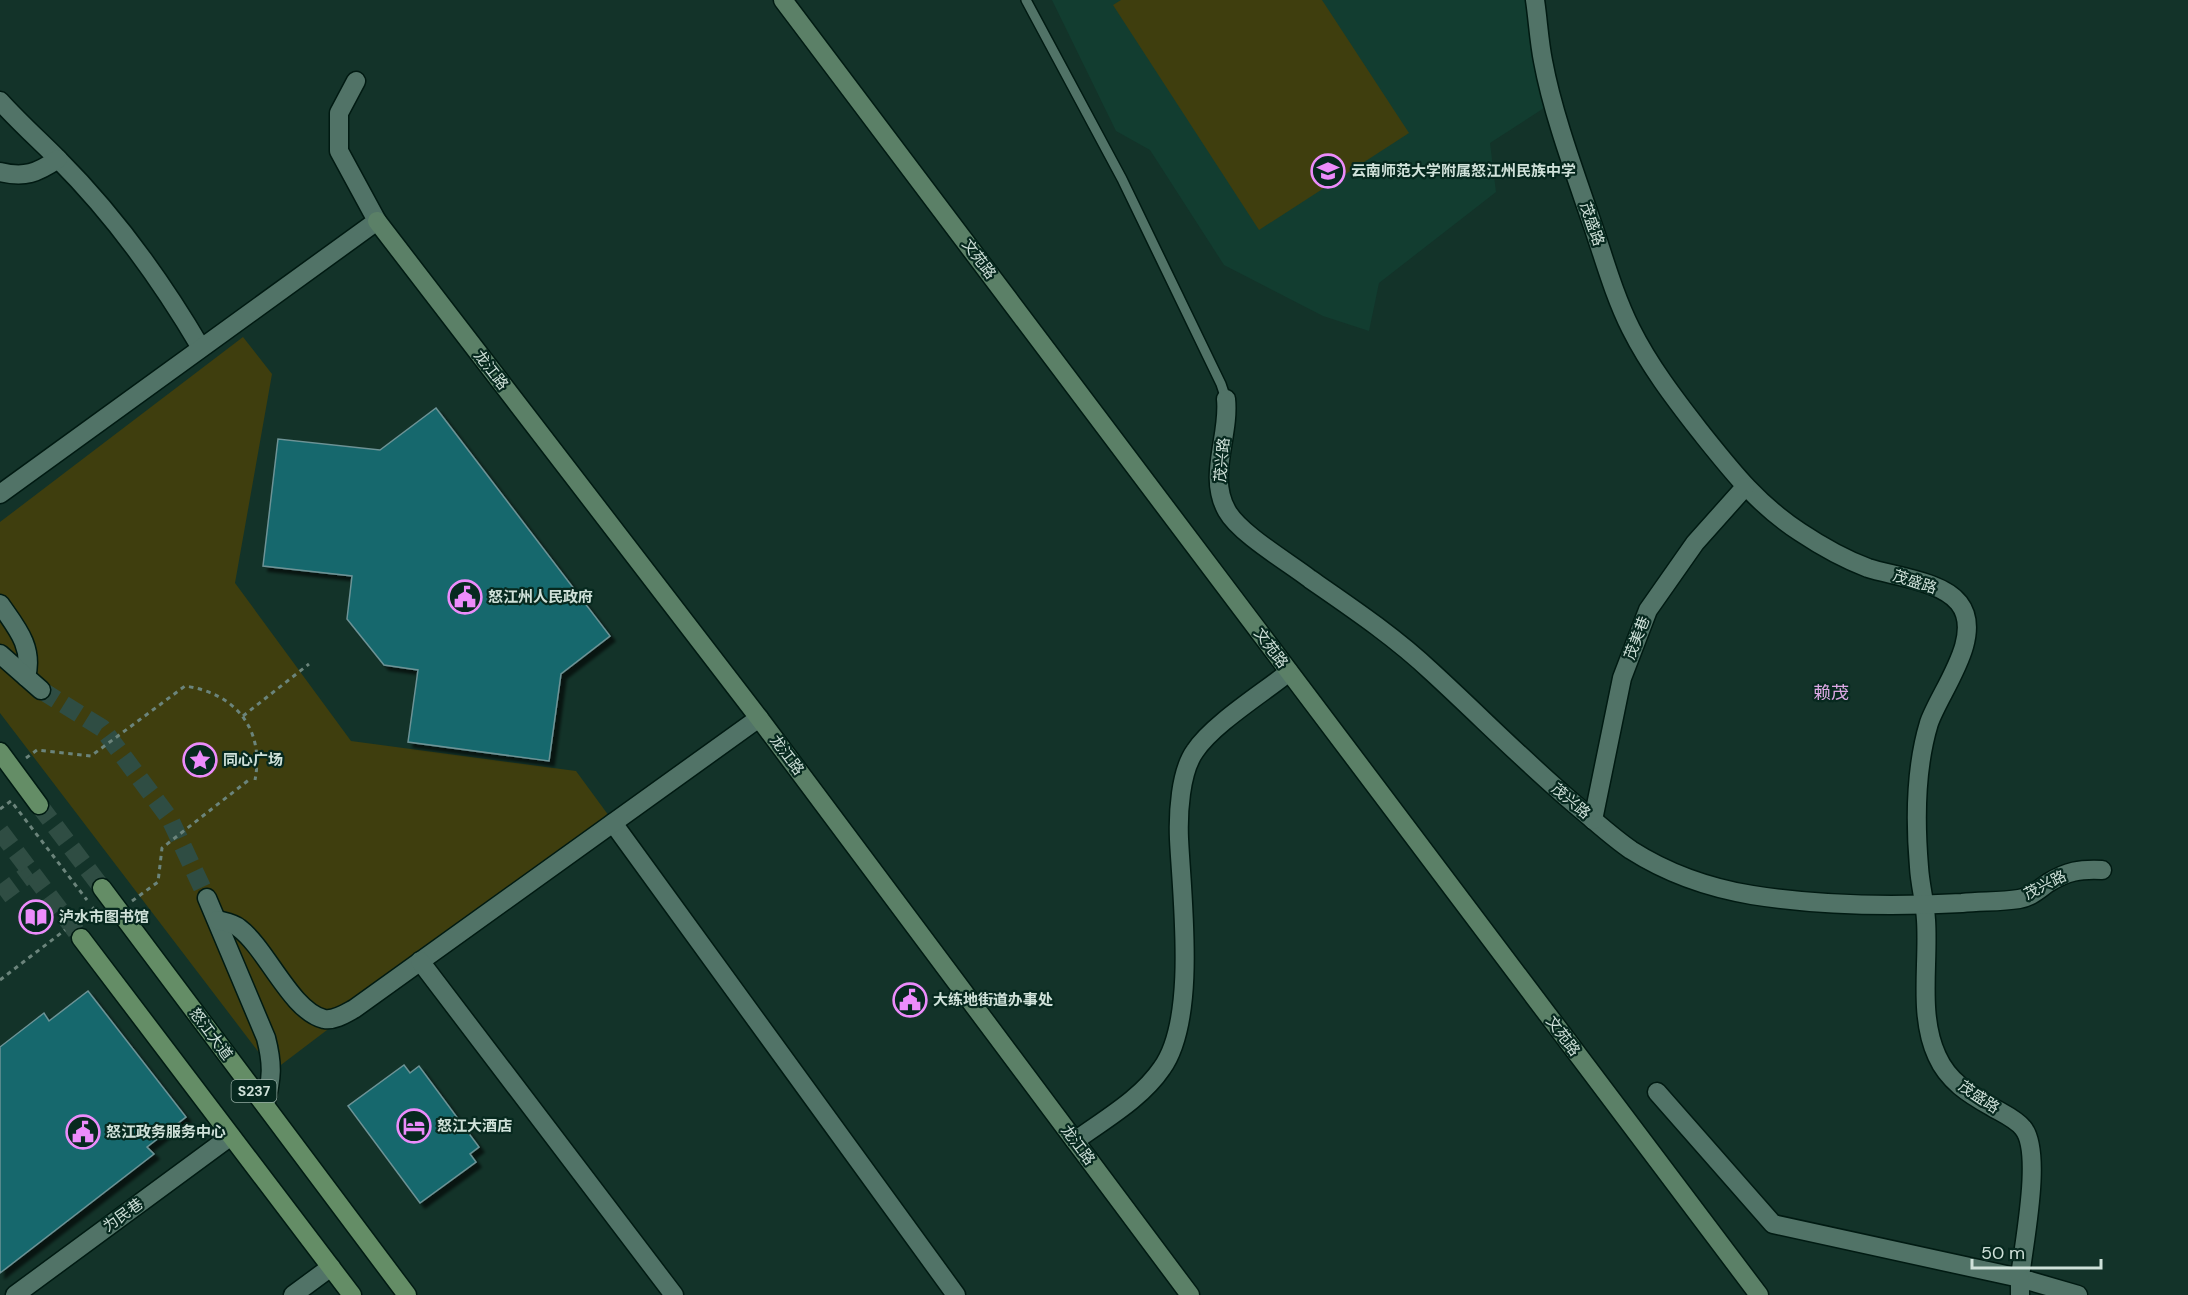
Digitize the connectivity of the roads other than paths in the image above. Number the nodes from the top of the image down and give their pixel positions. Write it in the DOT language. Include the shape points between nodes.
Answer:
graph roads {
  1 [pos="783,0"];
  2 [pos="1026,0"];
  3 [pos="1535,0"];
  4 [pos="356,81"];
  5 [pos="0,101"];
  6 [pos="58,159"];
  7 [pos="0,172"];
  8 [pos="377,221"];
  9 [pos="201,348"];
  10 [pos="1226,399"];
  11 [pos="1745,487"];
  12 [pos="0,494"];
  13 [pos="0,604"];
  14 [pos="0,654"];
  15 [pos="1289,672"];
  16 [pos="26,677"];
  17 [pos="41,690"];
  18 [pos="759,718"];
  19 [pos="0,752"];
  20 [pos="39,805"];
  21 [pos="1593,820"];
  22 [pos="613,823"];
  23 [pos="2102,870"];
  24 [pos="102,888"];
  25 [pos="207,898"];
  26 [pos="1924,905"];
  27 [pos="217,920"];
  28 [pos="81,938"];
  29 [pos="420,961"];
  30 [pos="1657,1092"];
  31 [pos="265,1105"];
  32 [pos="231,1136"];
  33 [pos="1075,1141"];
  34 [pos="331,1267"];
  35 [pos="2020,1286"];
  36 [pos="15,1295"];
  37 [pos="293,1295"];
  38 [pos="352,1295"];
  39 [pos="407,1295"];
  40 [pos="674,1295"];
  41 [pos="956,1295"];
  42 [pos="1190,1295"];
  43 [pos="1759,1295"];
  44 [pos="2079,1295"];
  1 -- 15 [label="street, 文苑路"];
  2 -- 10 [label="lane" via="1122,179"];
  3 -- 11 [label="street, 茂盛路" via="1543,59 1561,127 1628,324 1650,362"];
  4 -- 8 [label="street" via="339,113 339,151"];
  5 -- 6 [label="street"];
  6 -- 7 [label="street" via="41,170 18,176"];
  6 -- 9 [label="street" via="145,262"];
  8 -- 9 [label="street"];
  8 -- 18 [label="street, 龙江路"];
  9 -- 12 [label="street"];
  10 -- 21 [label="street, 茂兴路" via="1219,483 1232,518 1405,647 1535,771"];
  11 -- 21 [label="street, 茂美巷" via="1695,543 1648,610 1622,678"];
  11 -- 26 [label="street, 茂盛路" via="1783,521 1826,548 1868,568 1946,592 1958,601 1965,614 1964,646 1930,722 1918,781 1917,841"];
  13 -- 16 [label="street" via="29,653"];
  14 -- 16 [label="street"];
  15 -- 33 [label="street" via="1207,735 1194,752 1184,776 1178,824 1185,951 1176,1042 1162,1068 1140,1094"];
  15 -- 43 [label="street, 文苑路"];
  16 -- 17 [label="street"];
  18 -- 22 [label="street"];
  18 -- 33 [label="street, 龙江路"];
  19 -- 20 [label="main road"];
  21 -- 26 [label="street, 茂兴路" via="1646,859 1723,889 1802,901"];
  22 -- 29 [label="street"];
  22 -- 41 [label="street"];
  23 -- 26 [label="street, 茂兴路" via="2078,869 2025,898"];
  24 -- 31 [label="main road, 怒江大道 / S237"];
  25 -- 27 [label="street"];
  26 -- 35 [label="street, 茂盛路" via="1928,1016 1939,1062 1959,1086 2018,1123 2029,1136 2032,1178"];
  27 -- 29 [label="street" via="237,926 300,1003 326,1020 354,1009"];
  27 -- 31 [label="street" via="258,1016 272,1060"];
  28 -- 32 [label="main road, S237"];
  29 -- 40 [label="street"];
  30 -- 35 [label="street" via="1773,1224"];
  31 -- 39 [label="main road, 怒江大道 / S237"];
  32 -- 34 [label="main road, S237"];
  32 -- 36 [label="street, 为民巷"];
  33 -- 42 [label="street, 龙江路"];
  34 -- 37 [label="street"];
  34 -- 38 [label="main road, S237"];
  35 -- 44 [label="street"];
}
